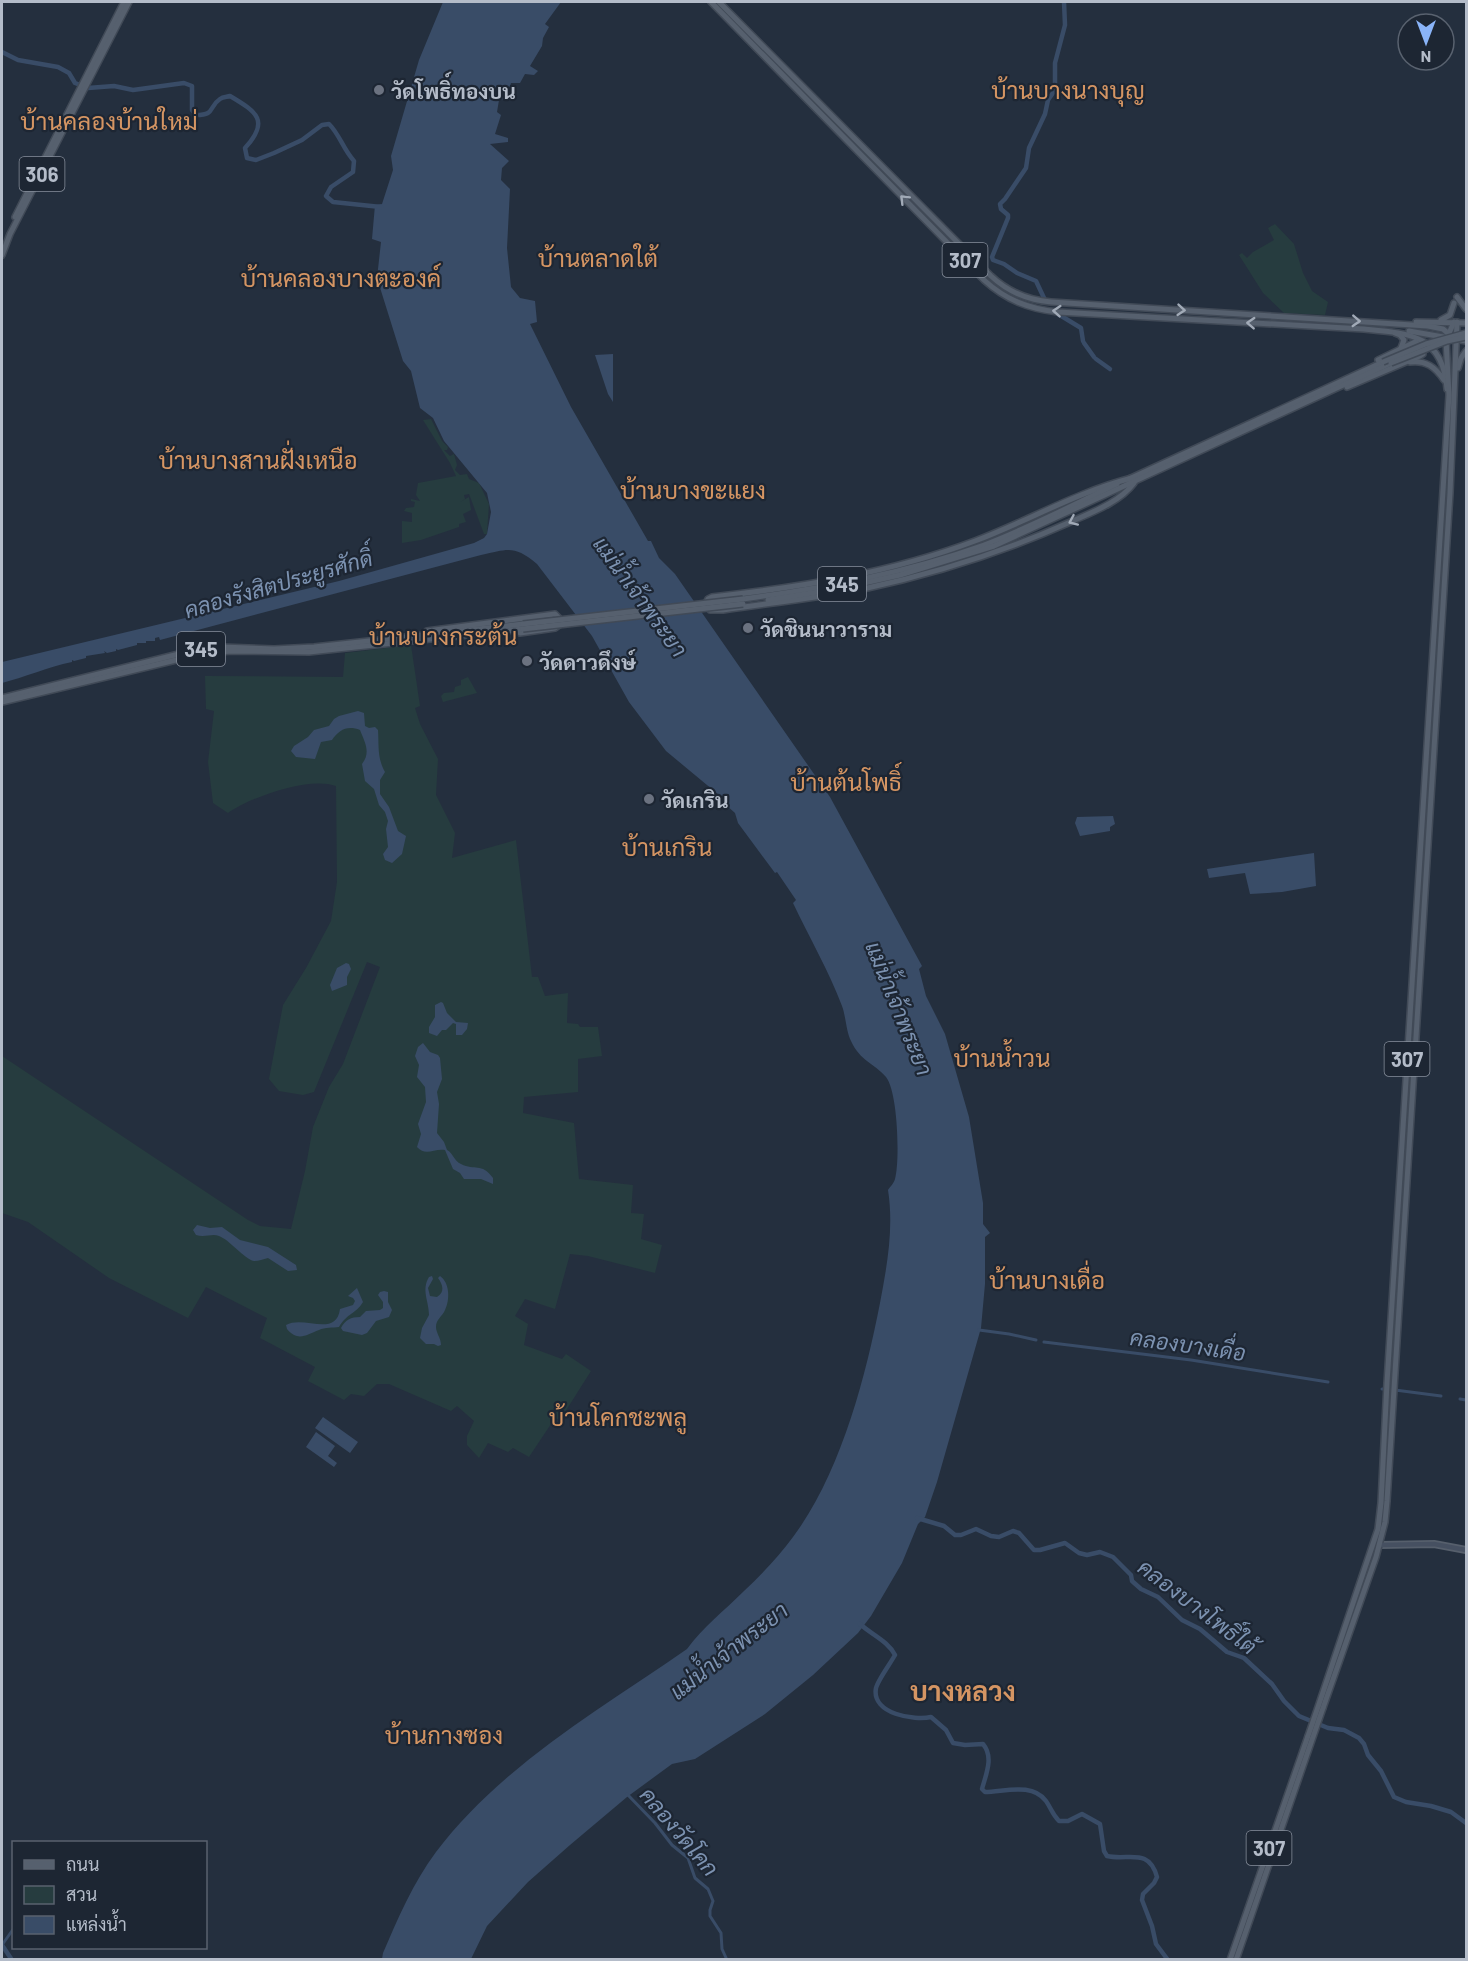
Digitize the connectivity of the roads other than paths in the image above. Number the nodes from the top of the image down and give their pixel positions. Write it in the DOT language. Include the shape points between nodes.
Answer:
graph roads {
  1 [pos="124,2"];
  2 [pos="129,2"];
  3 [pos="711,2"];
  4 [pos="719,2"];
  5 [pos="760,47"];
  6 [pos="87,79"];
  7 [pos="81,92"];
  8 [pos="858,142"];
  9 [pos="852,147"];
  10 [pos="869,152"];
  11 [pos="863,158"];
  12 [pos="2,245"];
  13 [pos="2,255"];
  14 [pos="1149,308"];
  15 [pos="1163,309"];
  16 [pos="1467,309"];
  17 [pos="1150,317"];
  18 [pos="1163,317"];
  19 [pos="1434,322"];
  20 [pos="1403,324"];
  21 [pos="1467,324"];
  22 [pos="1456,325"];
  23 [pos="1386,331"];
  24 [pos="1409,331"];
  25 [pos="1467,333"];
  26 [pos="1451,338"];
  27 [pos="1467,339"];
  28 [pos="1397,351"];
  29 [pos="1467,351"];
  30 [pos="1453,352"];
  31 [pos="1404,363"];
  32 [pos="1449,365"];
  33 [pos="1455,373"];
  34 [pos="1446,384"];
  35 [pos="1326,387"];
  36 [pos="1320,396"];
  37 [pos="1448,402"];
  38 [pos="1212,444"];
  39 [pos="1133,480"];
  40 [pos="1121,487"];
  41 [pos="982,548"];
  42 [pos="926,558"];
  43 [pos="939,559"];
  44 [pos="952,560"];
  45 [pos="947,567"];
  46 [pos="825,582"];
  47 [pos="800,593"];
  48 [pos="828,595"];
  49 [pos="399,639"];
  50 [pos="1436,662"];
  51 [pos="4,700"];
  52 [pos="1404,1167"];
  53 [pos="1380,1545"];
  54 [pos="1467,1550"];
  55 [pos="1344,1639"];
  56 [pos="1262,1876"];
  57 [pos="1230,1959"];
  58 [pos="1236,1959"];
  1 -- 6 [label="main road, 306"];
  2 -- 6 [label="main road, 306"];
  3 -- 5 [label="main road, 307"];
  4 -- 5 [label="main road, 307"];
  5 -- 8 [label="main road, 307"];
  5 -- 9 [label="main road, 307"];
  6 -- 7 [label="main road, 306"];
  7 -- 12 [label="main road, 306"];
  7 -- 13 [label="main road, 306"];
  8 -- 9 [label="main road" via="858,146"];
  8 -- 10 [label="main road, 307"];
  9 -- 11 [label="main road, 307"];
  10 -- 11 [label="main road" via="863,152"];
  10 -- 14 [label="main road, 307" via="990,276 1010,290 1042,301"];
  17 -- 11 [label="main road, 307, one-way" via="1049,311 1010,300 990,286"];
  14 -- 15 [label="main road, 307"];
  14 -- 17 [label="main road"];
  15 -- 18 [label="main road" via="1159,313"];
  15 -- 20 [label="main road, 307, one-way"];
  16 -- 19 [label="main road" via="1456,300 1449,316"];
  17 -- 18 [label="main road, 307"];
  23 -- 18 [label="main road, 307, one-way"];
  19 -- 20 [label="main road, 307"];
  19 -- 22 [label="main road, 307"];
  20 -- 24 [label="main road" via="1411,328"];
  20 -- 26 [label="main road" via="1441,328"];
  21 -- 22 [label="main road"];
  22 -- 26 [label="main road, 307"];
  22 -- 26 [label="main road, 307"];
  22 -- 27 [label="main road"];
  23 -- 24 [label="main road, 307"];
  23 -- 28 [label="main road" via="1403,338 1404,343"];
  23 -- 34 [label="main road" via="1424,341 1438,359"];
  24 -- 26 [label="main road, 307"];
  25 -- 35 [label="main road, 345, bridge" via="1426,344"];
  26 -- 27 [label="main road"];
  26 -- 30 [label="main road"];
  26 -- 30 [label="main road, 307"];
  26 -- 32 [label="main road, 307"];
  27 -- 36 [label="main road, 345, bridge" via="1429,347"];
  28 -- 31 [label="main road" via="1415,342 1423,348 1423,354"];
  28 -- 35 [label="main road"];
  29 -- 33 [label="main road"];
  30 -- 32 [label="main road"];
  30 -- 33 [label="main road, 307"];
  31 -- 34 [label="main road" via="1427,364"];
  31 -- 36 [label="main road"];
  32 -- 37 [label="main road, 307"];
  33 -- 50 [label="main road, 307"];
  34 -- 37 [label="main road"];
  35 -- 38 [label="main road, 345"];
  36 -- 38 [label="main road, 345"];
  37 -- 50 [label="main road, 307"];
  38 -- 39 [label="main road, 345"];
  39 -- 40 [label="main road, 345"];
  39 -- 40 [label="main road"];
  40 -- 41 [label="main road, 345"];
  40 -- 41 [label="main road, one-way" via="1092,512 1031,539"];
  41 -- 42 [label="main road"];
  41 -- 43 [label="main road, 345"];
  41 -- 44 [label="main road, 345"];
  41 -- 45 [label="main road"];
  42 -- 43 [label="main road"];
  42 -- 46 [label="main road"];
  43 -- 47 [label="main road, 345"];
  44 -- 45 [label="main road"];
  44 -- 47 [label="main road, 345" via="900,575"];
  45 -- 48 [label="main road"];
  46 -- 47 [label="main road"];
  46 -- 48 [label="main road" via="712,597 706,603 713,610"];
  47 -- 48 [label="main road"];
  47 -- 49 [label="main road, 345, bridge"];
  49 -- 49 [label="main road" via="444,627 555,614 560,621 558,627 547,629 441,641"];
  49 -- 51 [label="main road, 345" via="274,649 199,649"];
  50 -- 52 [label="main road, 307"];
  52 -- 53 [label="main road, 307" via="1389,1487"];
  52 -- 55 [label="main road, 307" via="1379,1522"];
  53 -- 54 [label="street" via="1434,1544"];
  53 -- 55 [label="main road, 307"];
  55 -- 56 [label="main road, 307, bridge"];
  56 -- 57 [label="main road, 307"];
  56 -- 58 [label="main road, 307"];
}
